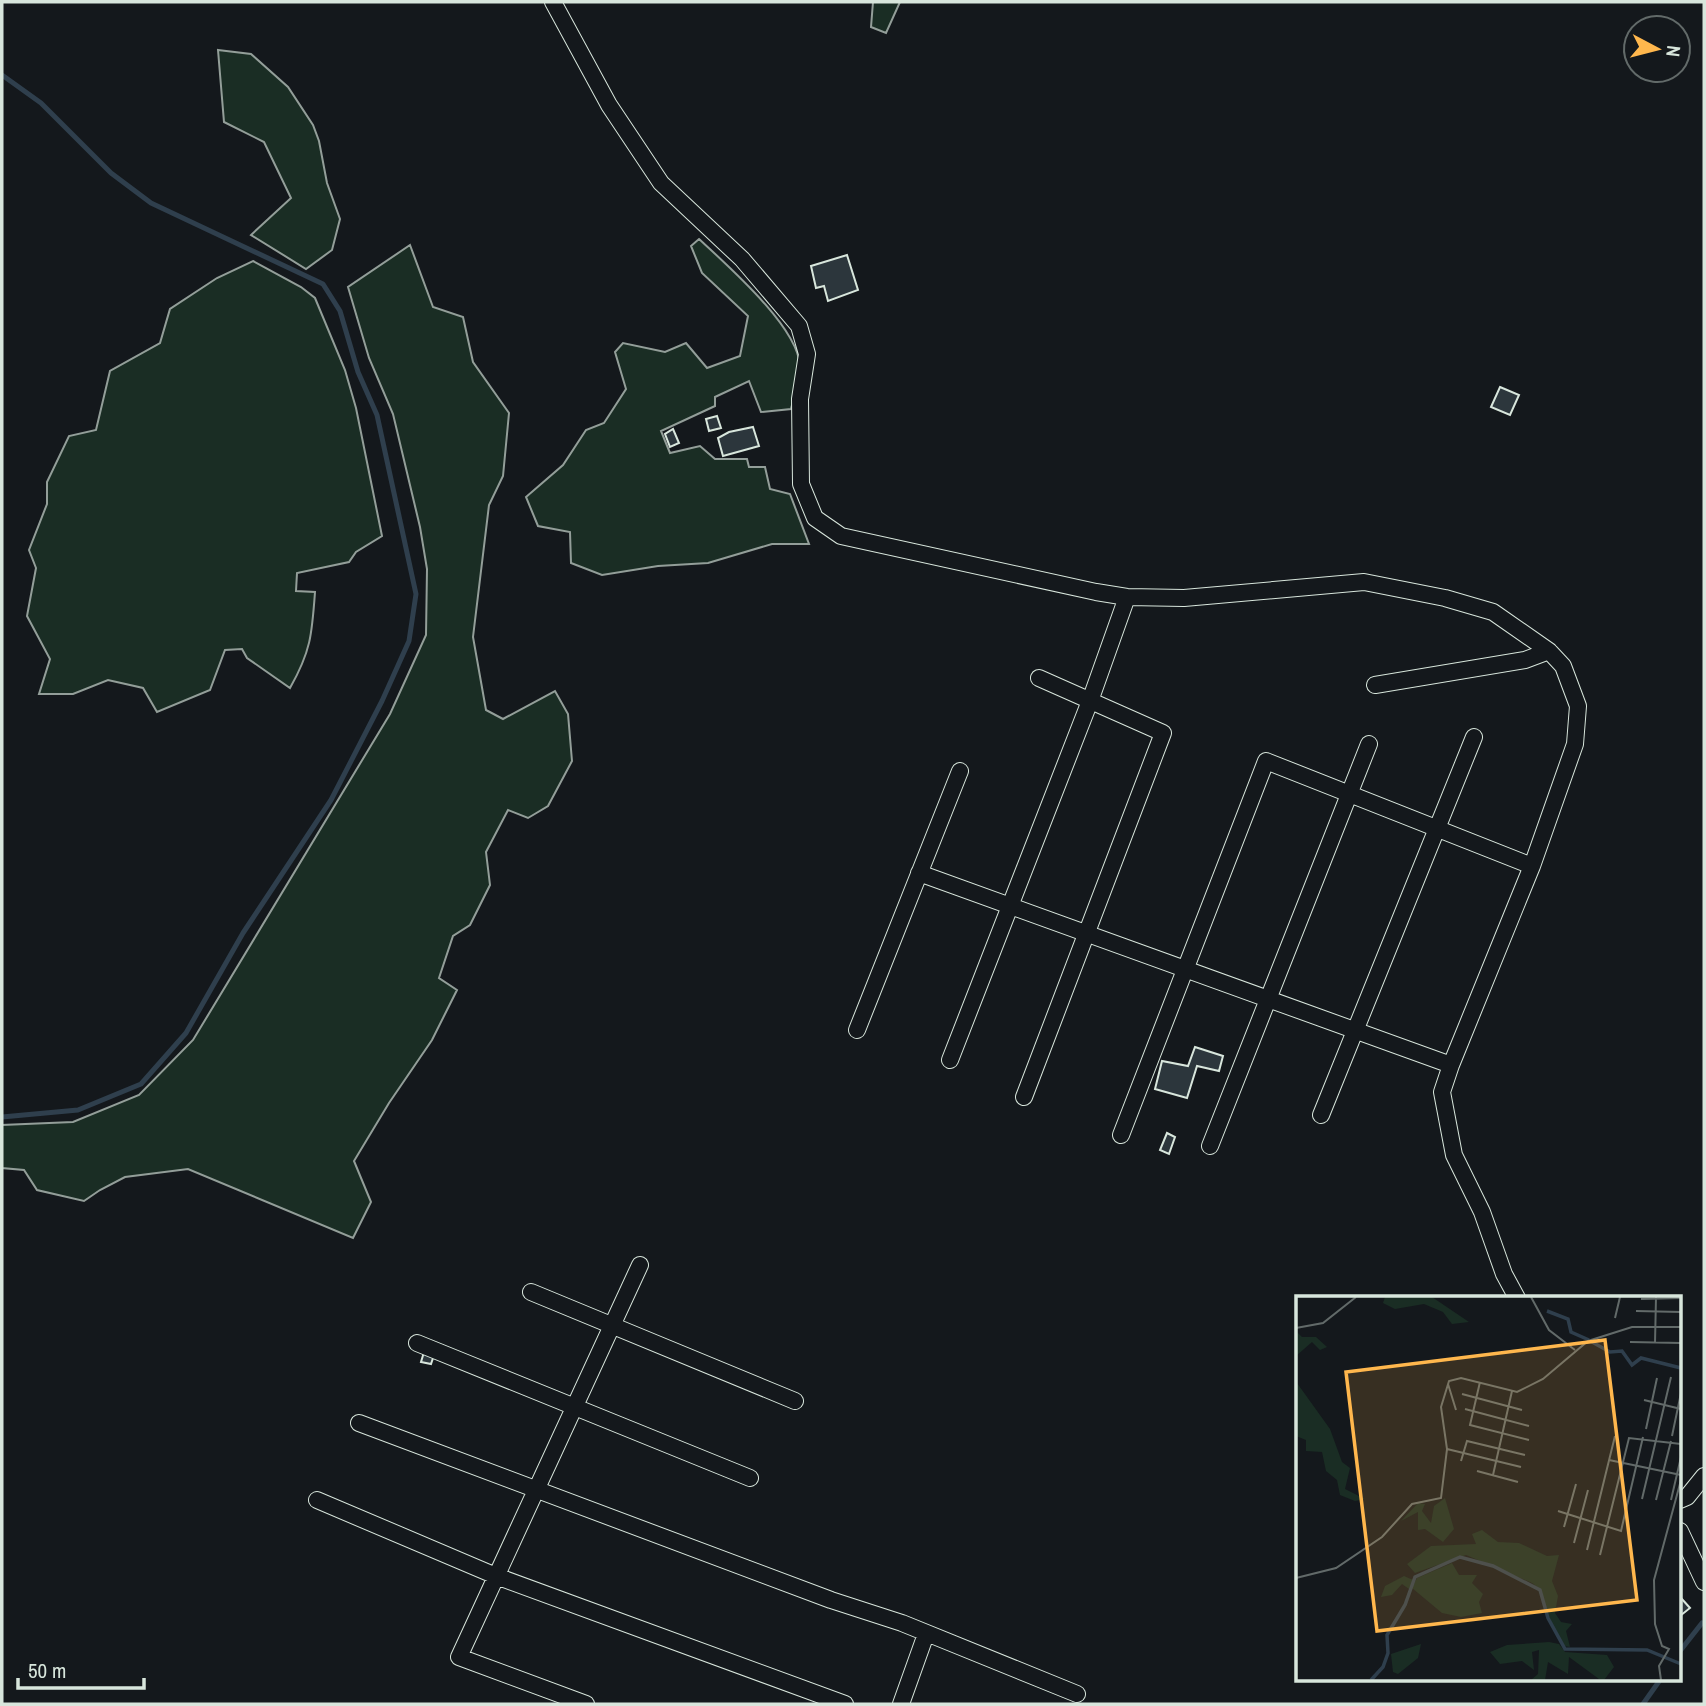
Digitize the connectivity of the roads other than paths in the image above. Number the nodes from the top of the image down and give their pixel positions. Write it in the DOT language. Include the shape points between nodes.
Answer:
graph roads {
  1 [pos="553,2"];
  2 [pos="1128,597"];
  3 [pos="1549,651"];
  4 [pos="1039,678"];
  5 [pos="1375,685"];
  6 [pos="1090,701"];
  7 [pos="1474,737"];
  8 [pos="1369,744"];
  9 [pos="960,771"];
  10 [pos="1349,794"];
  11 [pos="1436,828"];
  12 [pos="1532,866"];
  13 [pos="919,873"];
  14 [pos="1011,906"];
  15 [pos="1086,933"];
  16 [pos="1184,969"];
  17 [pos="1268,999"];
  18 [pos="857,1030"];
  19 [pos="1355,1030"];
  20 [pos="950,1060"];
  21 [pos="1451,1065"];
  22 [pos="1024,1097"];
  23 [pos="1321,1115"];
  24 [pos="1121,1135"];
  25 [pos="1210,1146"];
  26 [pos="640,1265"];
  27 [pos="531,1292"];
  28 [pos="1516,1296"];
  29 [pos="612,1325"];
  30 [pos="416,1343"];
  31 [pos="795,1401"];
  32 [pos="574,1407"];
  33 [pos="359,1423"];
  34 [pos="1704,1476"];
  35 [pos="750,1478"];
  36 [pos="536,1490"];
  37 [pos="1682,1499"];
  38 [pos="317,1500"];
  39 [pos="1682,1535"];
  40 [pos="496,1576"];
  41 [pos="1704,1582"];
  42 [pos="926,1634"];
  43 [pos="1077,1694"];
  44 [pos="586,1704"];
  45 [pos="845,1704"];
  46 [pos="901,1704"];
  1 -- 2 [label="street" via="609,105 661,183 742,259 799,326 807,354 800,399 801,484 815,518 841,536"];
  2 -- 3 [label="street" via="1184,598 1364,582 1493,612"];
  2 -- 6 [label="street"];
  3 -- 5 [label="street" via="1525,660"];
  3 -- 12 [label="street" via="1563,666 1578,706 1576,732"];
  4 -- 6 [label="street"];
  6 -- 14 [label="street"];
  6 -- 15 [label="street" via="1163,733"];
  7 -- 11 [label="street"];
  8 -- 10 [label="street"];
  9 -- 13 [label="street"];
  10 -- 11 [label="street"];
  10 -- 16 [label="street" via="1266,761"];
  10 -- 17 [label="street"];
  11 -- 12 [label="street"];
  11 -- 19 [label="street"];
  12 -- 21 [label="street"];
  13 -- 14 [label="street"];
  13 -- 18 [label="street"];
  14 -- 15 [label="street"];
  14 -- 20 [label="street"];
  15 -- 16 [label="street"];
  15 -- 22 [label="street"];
  16 -- 17 [label="street"];
  16 -- 24 [label="street"];
  17 -- 19 [label="street"];
  17 -- 25 [label="street"];
  19 -- 21 [label="street"];
  19 -- 23 [label="street"];
  21 -- 28 [label="street" via="1442,1092 1454,1155"];
  26 -- 29 [label="street"];
  27 -- 29 [label="street"];
  29 -- 31 [label="street"];
  29 -- 32 [label="street"];
  30 -- 32 [label="street"];
  32 -- 35 [label="street"];
  32 -- 36 [label="street"];
  33 -- 36 [label="street"];
  34 -- 37 [label="street"];
  36 -- 40 [label="street"];
  36 -- 42 [label="street"];
  38 -- 40 [label="street"];
  39 -- 41 [label="street"];
  40 -- 44 [label="street" via="459,1657"];
  40 -- 45 [label="street"];
  42 -- 43 [label="street"];
  42 -- 46 [label="street"];
}
